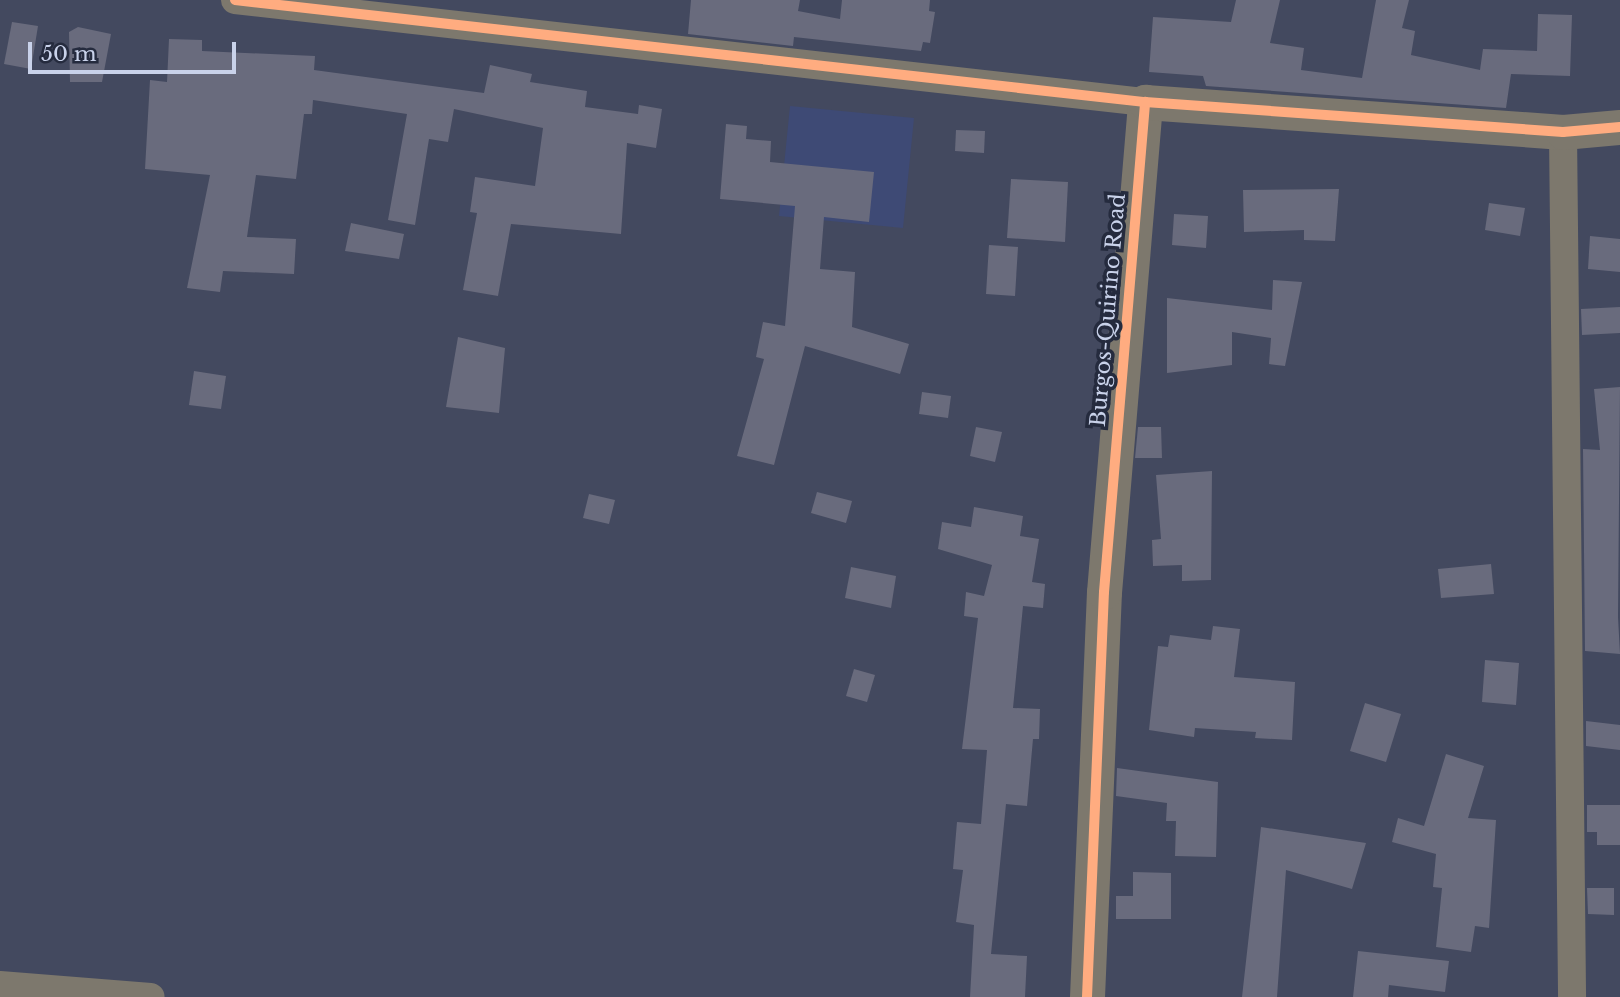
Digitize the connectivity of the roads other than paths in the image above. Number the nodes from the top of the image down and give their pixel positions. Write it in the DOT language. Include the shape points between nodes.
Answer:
graph roads {
  1 [pos="235,0"];
  2 [pos="1145,102"];
  3 [pos="1620,127"];
  4 [pos="1563,132"];
  5 [pos="0,985"];
  6 [pos="151,997"];
  7 [pos="1087,997"];
  8 [pos="1572,997"];
  1 -- 2 [label="street"];
  2 -- 4 [label="street"];
  2 -- 7 [label="street, Burgos-Quirino Road" via="1104,592"];
  3 -- 4 [label="street"];
  4 -- 8 [label="street"];
  5 -- 6 [label="street"];
}
